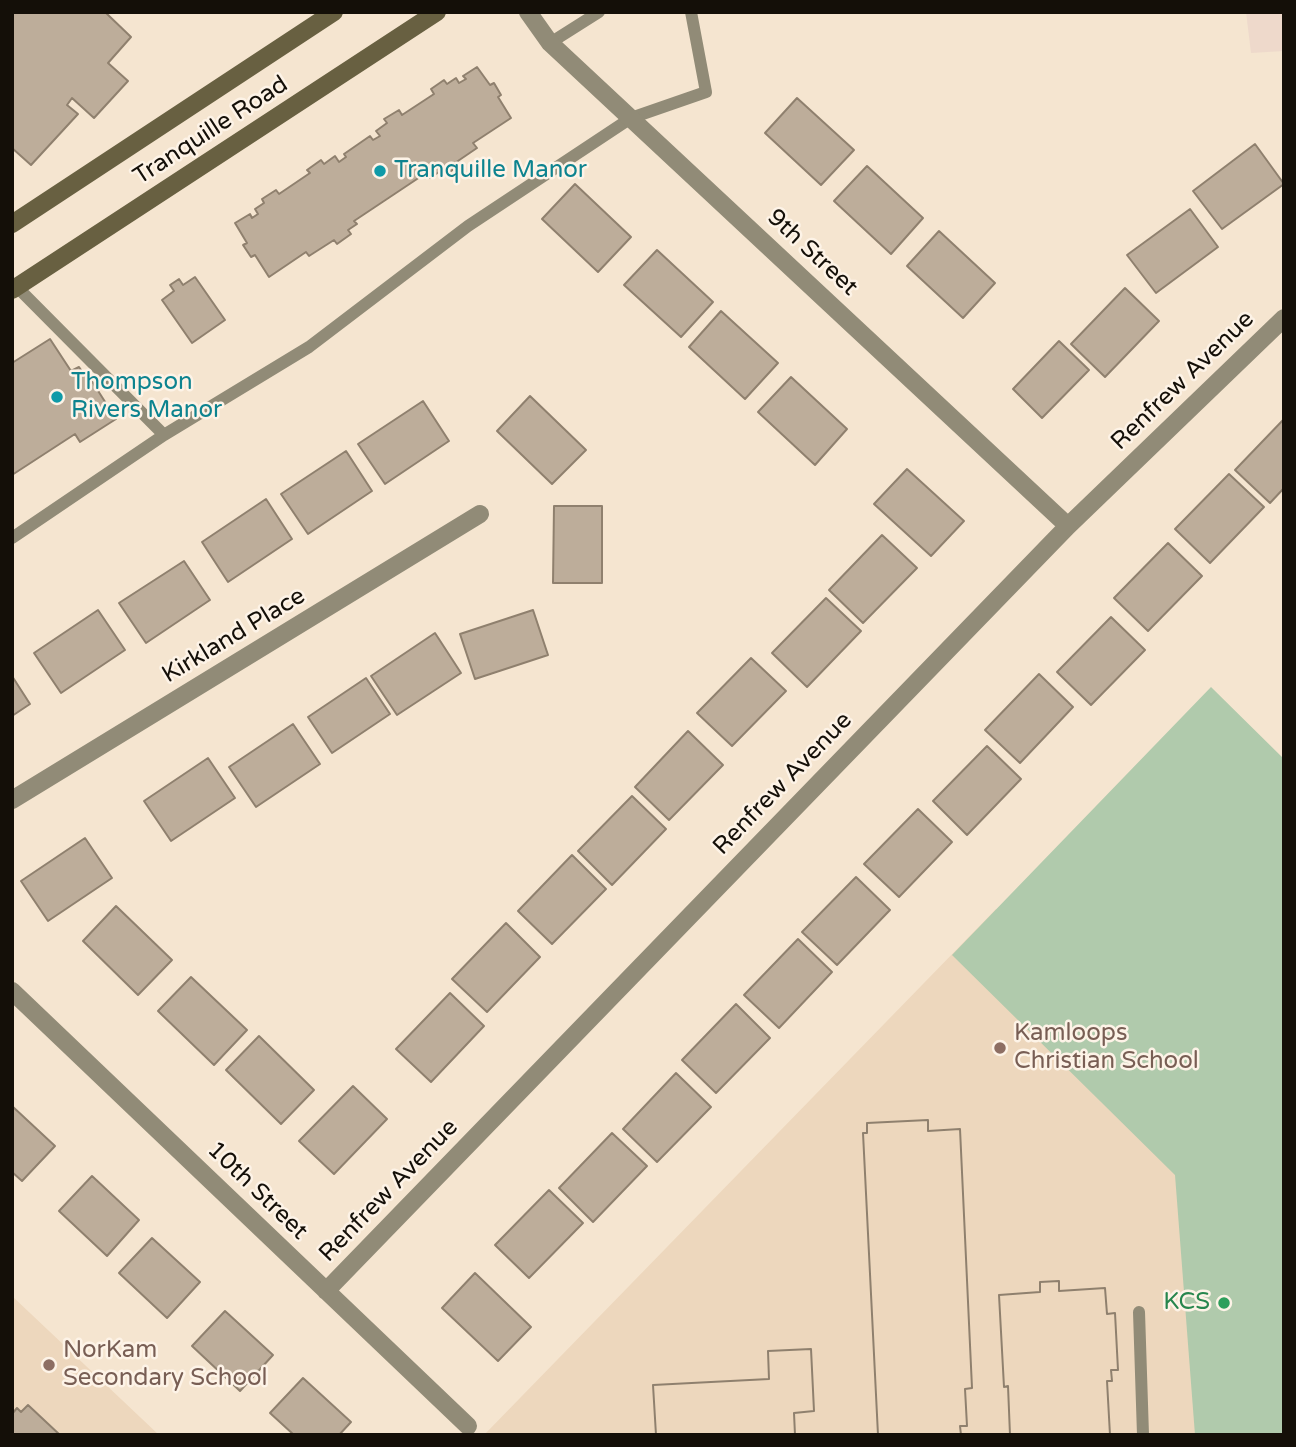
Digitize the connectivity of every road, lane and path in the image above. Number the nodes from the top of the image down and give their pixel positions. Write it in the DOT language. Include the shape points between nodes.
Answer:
graph roads {
  1 [pos="334,12"];
  2 [pos="437,12"];
  3 [pos="528,12"];
  4 [pos="599,12"];
  5 [pos="691,12"];
  6 [pos="550,43"];
  7 [pos="631,118"];
  8 [pos="12,224"];
  9 [pos="15,288"];
  10 [pos="1284,318"];
  11 [pos="164,435"];
  12 [pos="480,514"];
  13 [pos="1068,526"];
  14 [pos="12,538"];
  15 [pos="12,800"];
  16 [pos="12,991"];
  17 [pos="326,1291"];
  18 [pos="1139,1312"];
  19 [pos="468,1426"];
  20 [pos="1143,1435"];
  1 -- 8 [label="main road, Tranquille Road"];
  2 -- 9 [label="main road, Tranquille Road"];
  3 -- 6 [label="street, 9th Street"];
  4 -- 6 [label="lane"];
  5 -- 7 [label="lane" via="706,92"];
  6 -- 7 [label="street, 9th Street"];
  7 -- 11 [label="lane" via="468,226 309,347"];
  7 -- 13 [label="street, 9th Street"];
  9 -- 11 [label="lane"];
  10 -- 13 [label="street, Renfrew Avenue"];
  11 -- 14 [label="lane"];
  12 -- 15 [label="street, Kirkland Place"];
  13 -- 17 [label="street, Renfrew Avenue"];
  16 -- 17 [label="street, 10th Street"];
  17 -- 19 [label="street, 10th Street"];
  18 -- 20 [label="lane"];
}
